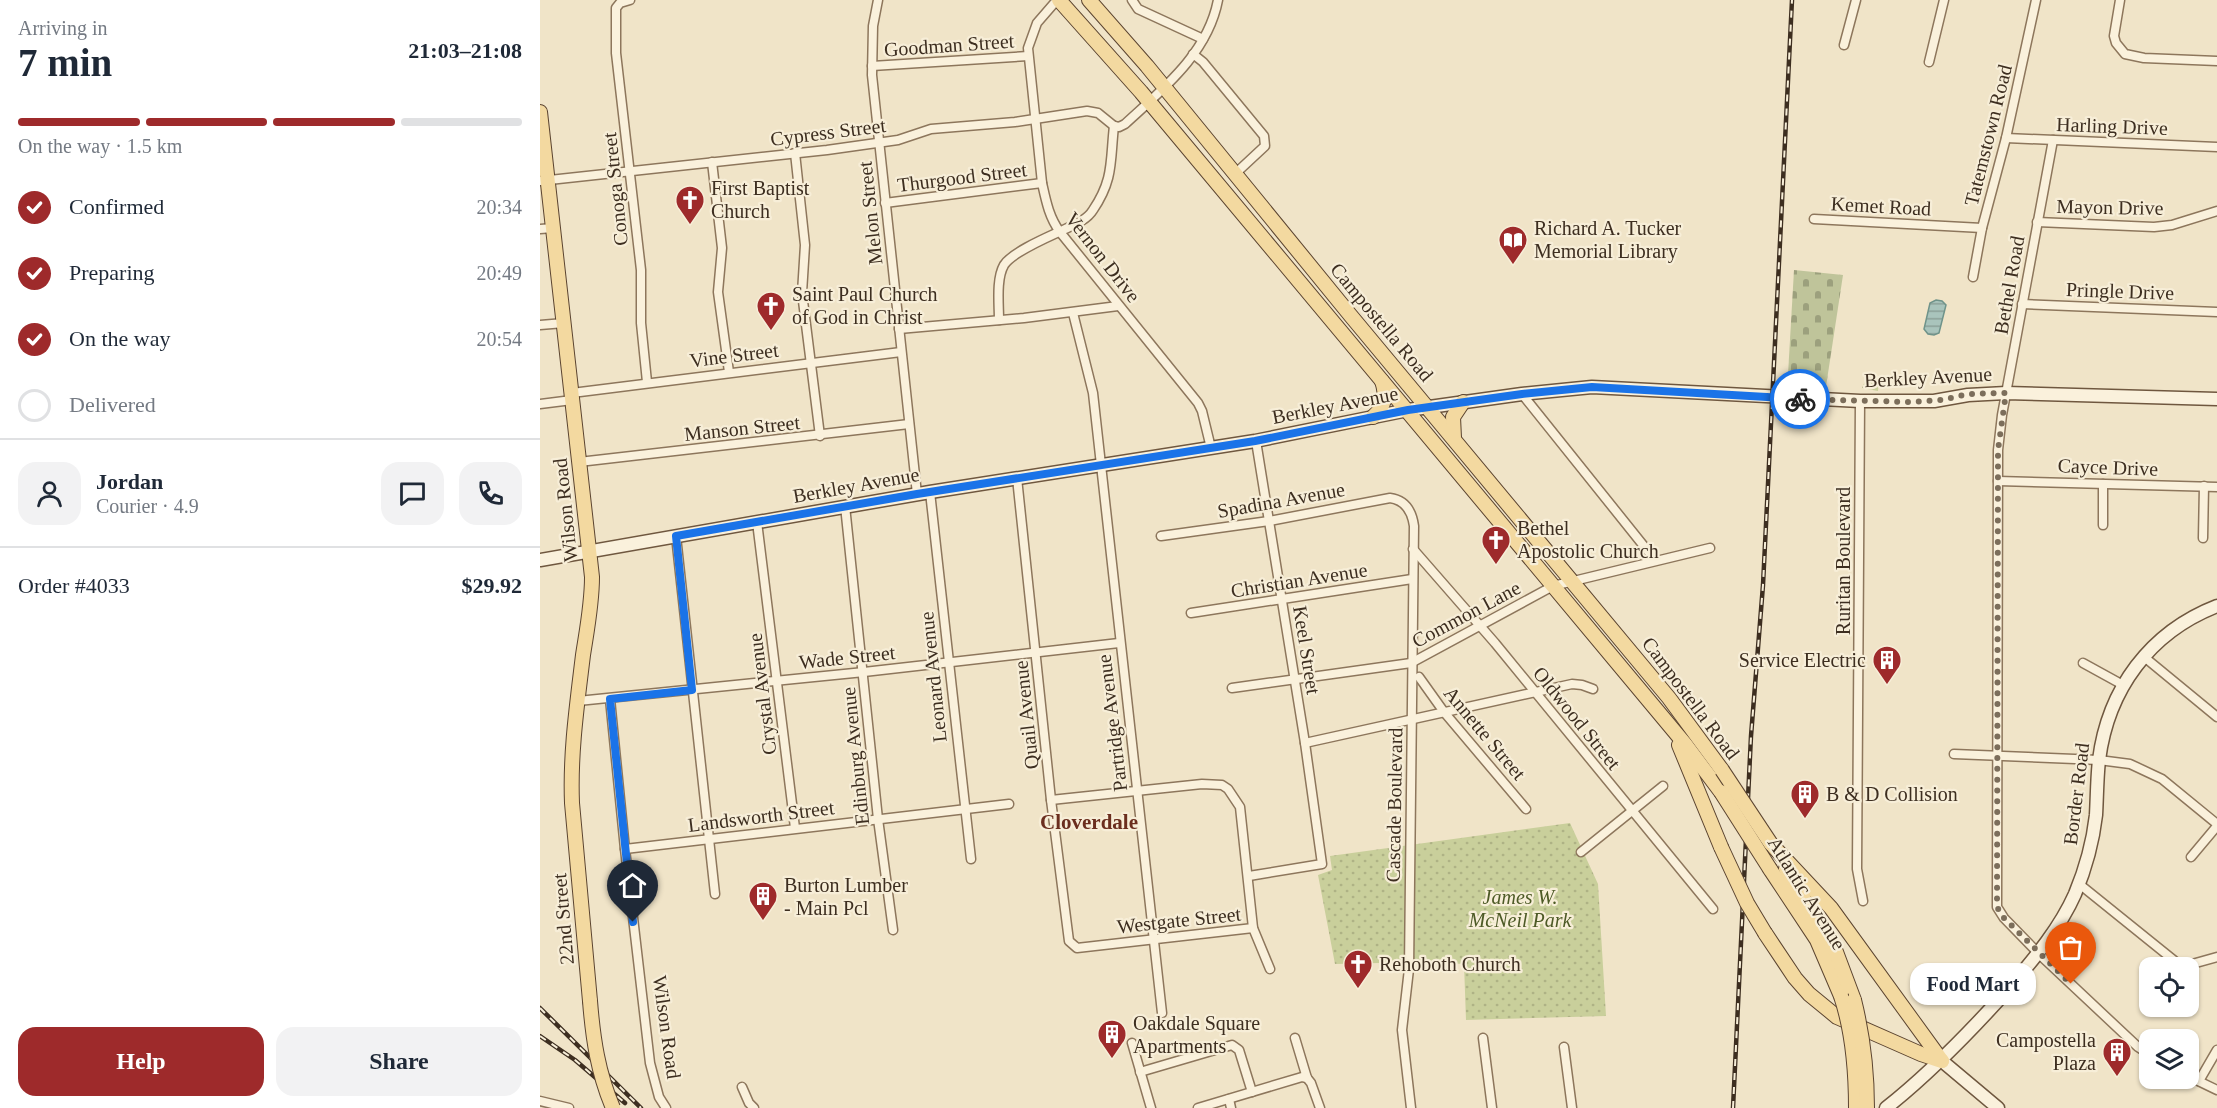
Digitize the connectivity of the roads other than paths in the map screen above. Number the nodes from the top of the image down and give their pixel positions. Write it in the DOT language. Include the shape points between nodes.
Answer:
graph roads {
  1 [pos="630,0"];
  2 [pos="878,0"];
  3 [pos="1058,0"];
  4 [pos="1089,0"];
  5 [pos="1132,0"];
  6 [pos="1218,0"];
  7 [pos="1856,0"];
  8 [pos="1944,0"];
  9 [pos="2036,0"];
  10 [pos="2120,0"];
  11 [pos="1203,39"];
  12 [pos="1844,45"];
  13 [pos="1193,54"];
  14 [pos="1028,57"];
  15 [pos="2217,61"];
  16 [pos="1929,62"];
  17 [pos="872,66"];
  18 [pos="1165,87"];
  19 [pos="1149,102"];
  20 [pos="540,112"];
  21 [pos="1035,119"];
  22 [pos="1114,126"];
  23 [pos="2006,138"];
  24 [pos="2053,140"];
  25 [pos="879,142"];
  26 [pos="2217,147"];
  27 [pos="795,153"];
  28 [pos="712,162"];
  29 [pos="630,171"];
  30 [pos="1236,173"];
  31 [pos="544,180"];
  32 [pos="1042,183"];
  33 [pos="885,203"];
  34 [pos="2217,211"];
  35 [pos="1814,219"];
  36 [pos="2037,222"];
  37 [pos="1982,228"];
  38 [pos="547,229"];
  39 [pos="1060,232"];
  40 [pos="1973,277"];
  41 [pos="2022,304"];
  42 [pos="1118,306"];
  43 [pos="2217,312"];
  44 [pos="1073,313"];
  45 [pos="999,320"];
  46 [pos="564,323"];
  47 [pos="540,325"];
  48 [pos="899,329"];
  49 [pos="901,352"];
  50 [pos="811,362"];
  51 [pos="729,372"];
  52 [pos="1382,379"];
  53 [pos="647,382"];
  54 [pos="2006,393"];
  55 [pos="1522,394"];
  56 [pos="572,397"];
  57 [pos="2217,399"];
  58 [pos="1860,401"];
  59 [pos="1463,402"];
  60 [pos="540,404"];
  61 [pos="1428,407"];
  62 [pos="1408,410"];
  63 [pos="1373,417"];
  64 [pos="909,424"];
  65 [pos="820,436"];
  66 [pos="1454,438"];
  67 [pos="1256,441"];
  68 [pos="1210,448"];
  69 [pos="579,462"];
  70 [pos="1101,465"];
  71 [pos="1017,478"];
  72 [pos="1998,481"];
  73 [pos="2103,484"];
  74 [pos="2204,486"];
  75 [pos="2217,487"];
  76 [pos="930,492"];
  77 [pos="917,494"];
  78 [pos="1405,504"];
  79 [pos="845,506"];
  80 [pos="1269,521"];
  81 [pos="757,522"];
  82 [pos="2103,525"];
  83 [pos="676,536"];
  84 [pos="1161,536"];
  85 [pos="2203,538"];
  86 [pos="1710,548"];
  87 [pos="1413,549"];
  88 [pos="590,552"];
  89 [pos="540,560"];
  90 [pos="1656,560"];
  91 [pos="1412,579"];
  92 [pos="1571,580"];
  93 [pos="1553,586"];
  94 [pos="1282,600"];
  95 [pos="2217,606"];
  96 [pos="1191,613"];
  97 [pos="1479,627"];
  98 [pos="1119,643"];
  99 [pos="1036,652"];
  100 [pos="584,653"];
  101 [pos="2143,656"];
  102 [pos="948,663"];
  103 [pos="1411,663"];
  104 [pos="2083,663"];
  105 [pos="864,672"];
  106 [pos="1419,677"];
  107 [pos="1295,680"];
  108 [pos="778,681"];
  109 [pos="2122,685"];
  110 [pos="1233,688"];
  111 [pos="1593,689"];
  112 [pos="692,690"];
  113 [pos="1533,692"];
  114 [pos="610,699"];
  115 [pos="578,701"];
  116 [pos="1444,712"];
  117 [pos="2217,717"];
  118 [pos="1412,719"];
  119 [pos="1667,722"];
  120 [pos="1305,743"];
  121 [pos="1954,754"];
  122 [pos="1997,755"];
  123 [pos="2099,760"];
  124 [pos="1663,786"];
  125 [pos="1136,790"];
  126 [pos="1051,800"];
  127 [pos="1009,804"];
  128 [pos="965,809"];
  129 [pos="1526,809"];
  130 [pos="1632,810"];
  131 [pos="878,819"];
  132 [pos="2217,825"];
  133 [pos="795,828"];
  134 [pos="708,838"];
  135 [pos="1771,844"];
  136 [pos="625,849"];
  137 [pos="1581,852"];
  138 [pos="2191,857"];
  139 [pos="971,859"];
  140 [pos="1249,876"];
  141 [pos="2078,884"];
  142 [pos="715,894"];
  143 [pos="1863,901"];
  144 [pos="1713,909"];
  145 [pos="1253,928"];
  146 [pos="893,930"];
  147 [pos="1154,940"];
  148 [pos="1073,946"];
  149 [pos="2039,954"];
  150 [pos="2217,957"];
  151 [pos="1270,969"];
  152 [pos="1848,998"];
  153 [pos="1162,1013"];
  154 [pos="1295,1038"];
  155 [pos="1483,1038"];
  156 [pos="1132,1043"];
  157 [pos="1563,1047"];
  158 [pos="2139,1048"];
  159 [pos="2217,1050"];
  160 [pos="1942,1060"];
  161 [pos="1140,1072"];
  162 [pos="1307,1078"];
  163 [pos="2199,1081"];
  164 [pos="742,1087"];
  165 [pos="2217,1090"];
  166 [pos="1252,1092"];
  167 [pos="540,1101"];
  168 [pos="1230,1104"];
  169 [pos="569,1108"];
  170 [pos="613,1108"];
  171 [pos="666,1108"];
  172 [pos="754,1108"];
  173 [pos="1151,1108"];
  174 [pos="1198,1108"];
  175 [pos="1320,1108"];
  176 [pos="1411,1108"];
  177 [pos="1492,1108"];
  178 [pos="1572,1108"];
  179 [pos="1856,1108"];
  180 [pos="1867,1108"];
  181 [pos="1886,1108"];
  182 [pos="1998,1108"];
  1 -- 29 [label="street, Conoga Street" via="618,5 615,12"];
  2 -- 17 [label="street, Melon Street"];
  3 -- 14 [label="street, Vernon Drive" via="1033,30"];
  3 -- 19 [label="main road, Campostella Road"];
  4 -- 18 [label="main road, Campostella Road"];
  5 -- 11 [label="street" via="1138,9"];
  6 -- 11 [label="street"];
  7 -- 12 [label="street"];
  8 -- 16 [label="street"];
  9 -- 23 [label="street, Tatemstown Road"];
  10 -- 15 [label="street" via="2114,36 2125,54"];
  11 -- 13 [label="street"];
  13 -- 18 [label="street"];
  13 -- 30 [label="street" via="1264,136 1266,146"];
  14 -- 17 [label="street, Goodman Street"];
  14 -- 21 [label="street, Vernon Drive"];
  17 -- 25 [label="street, Melon Street"];
  18 -- 19 [label="street"];
  18 -- 30 [label="main road, Campostella Road"];
  19 -- 22 [label="street" via="1122,126"];
  19 -- 52 [label="main road, Campostella Road"];
  20 -- 31 [label="main road, Wilson Road"];
  21 -- 22 [label="street, Cypress Street" via="1087,111 1098,113"];
  21 -- 25 [label="street, Cypress Street" via="931,129"];
  21 -- 32 [label="street, Vernon Drive"];
  22 -- 39 [label="street" via="1108,183 1089,216"];
  23 -- 24 [label="street, Harling Drive"];
  23 -- 37 [label="street, Tatemstown Road"];
  24 -- 26 [label="street, Harling Drive"];
  24 -- 36 [label="street, Bethel Road"];
  25 -- 27 [label="street, Cypress Street"];
  25 -- 33 [label="street, Melon Street"];
  27 -- 28 [label="street, Cypress Street"];
  27 -- 50 [label="street" via="805,245 802,293"];
  28 -- 29 [label="street, Cypress Street"];
  28 -- 51 [label="street" via="722,248 718,291"];
  29 -- 31 [label="street, Cypress Street"];
  29 -- 53 [label="street, Conoga Street" via="641,270 640,323"];
  30 -- 61 [label="main road, Campostella Road"];
  31 -- 38 [label="main road, Wilson Road"];
  32 -- 33 [label="street, Thurgood Street"];
  32 -- 39 [label="street, Vernon Drive" via="1046,205"];
  33 -- 48 [label="street, Melon Street"];
  34 -- 36 [label="street, Mayon Drive" via="2154,227"];
  35 -- 37 [label="street, Kemet Road"];
  36 -- 41 [label="street, Bethel Road"];
  37 -- 40 [label="street, Tatemstown Road"];
  38 -- 46 [label="main road, Wilson Road"];
  39 -- 42 [label="street, Vernon Drive"];
  39 -- 45 [label="street" via="1005,265 1001,274"];
  41 -- 43 [label="street, Pringle Drive"];
  41 -- 54 [label="street, Bethel Road"];
  42 -- 44 [label="street"];
  42 -- 68 [label="street, Vernon Drive" via="1198,403"];
  44 -- 45 [label="street"];
  44 -- 70 [label="street, Partridge Avenue" via="1091,383"];
  45 -- 48 [label="street"];
  46 -- 47 [label="street"];
  46 -- 56 [label="main road, Wilson Road"];
  48 -- 49 [label="street, Melon Street"];
  49 -- 50 [label="street, Vine Street"];
  49 -- 64 [label="street, Melon Street"];
  50 -- 51 [label="street, Vine Street"];
  50 -- 65 [label="street"];
  51 -- 53 [label="street, Vine Street"];
  52 -- 62 [label="main road, Campostella Road"];
  52 -- 63 [label="main road" via="1385,401"];
  53 -- 56 [label="street, Vine Street"];
  54 -- 57 [label="street, Berkley Avenue"];
  54 -- 58 [label="street, Berkley Avenue" via="1968,394 1934,401"];
  54 -- 72 [label="street, Bethel Road" via="1999,432"];
  55 -- 58 [label="street, Berkley Avenue" via="1592,387"];
  55 -- 59 [label="street, Berkley Avenue"];
  55 -- 90 [label="street"];
  56 -- 60 [label="street, Vine Street"];
  56 -- 69 [label="main road, Wilson Road"];
  58 -- 143 [label="street, Ruritan Boulevard" via="1857,869"];
  59 -- 61 [label="street, Berkley Avenue"];
  59 -- 66 [label="main road" via="1453,417"];
  61 -- 62 [label="street, Berkley Avenue"];
  61 -- 66 [label="main road, Campostella Road"];
  62 -- 63 [label="street, Berkley Avenue"];
  62 -- 93 [label="main road, Campostella Road"];
  63 -- 67 [label="street, Berkley Avenue"];
  64 -- 65 [label="street, Manson Street"];
  64 -- 77 [label="street, Melon Street"];
  65 -- 69 [label="street, Manson Street"];
  66 -- 92 [label="main road, Campostella Road"];
  67 -- 68 [label="street, Berkley Avenue"];
  67 -- 80 [label="street, Keel Street"];
  68 -- 70 [label="street, Berkley Avenue"];
  69 -- 88 [label="main road, Wilson Road"];
  70 -- 71 [label="street, Berkley Avenue"];
  70 -- 98 [label="street, Partridge Avenue"];
  71 -- 76 [label="street, Berkley Avenue"];
  71 -- 99 [label="street, Quail Avenue"];
  72 -- 73 [label="street, Cayce Drive"];
  72 -- 122 [label="street, Bethel Road"];
  73 -- 74 [label="street, Cayce Drive"];
  73 -- 82 [label="street"];
  74 -- 75 [label="street, Cayce Drive"];
  74 -- 85 [label="street"];
  76 -- 77 [label="street, Berkley Avenue"];
  76 -- 102 [label="street, Leonard Avenue"];
  77 -- 79 [label="street, Berkley Avenue"];
  78 -- 80 [label="street, Spadina Avenue" via="1396,499 1381,499"];
  78 -- 87 [label="street, Cascade Boulevard" via="1413,519"];
  79 -- 81 [label="street, Berkley Avenue"];
  79 -- 105 [label="street, Edinburg Avenue"];
  80 -- 84 [label="street, Spadina Avenue"];
  80 -- 94 [label="street, Keel Street"];
  81 -- 83 [label="street, Berkley Avenue"];
  81 -- 108 [label="street, Crystal Avenue"];
  83 -- 88 [label="street, Berkley Avenue"];
  83 -- 112 [label="street"];
  86 -- 90 [label="street, Common Lane"];
  87 -- 91 [label="street, Cascade Boulevard"];
  87 -- 97 [label="street, Oldwood Street"];
  88 -- 89 [label="street, Berkley Avenue"];
  88 -- 100 [label="main road, Wilson Road" via="591,605"];
  90 -- 92 [label="street, Common Lane"];
  91 -- 94 [label="street, Christian Avenue"];
  91 -- 103 [label="street, Cascade Boulevard"];
  92 -- 93 [label="street, Common Lane"];
  92 -- 135 [label="main road, Campostella Road, bridge" via="1669,698"];
  93 -- 97 [label="street, Common Lane"];
  93 -- 119 [label="main road, Campostella Road"];
  94 -- 96 [label="street, Christian Avenue"];
  94 -- 107 [label="street, Keel Street"];
  95 -- 101 [label="street, Border Road" via="2182,623"];
  97 -- 103 [label="street, Common Lane"];
  97 -- 113 [label="street, Oldwood Street"];
  98 -- 99 [label="street, Wade Street"];
  98 -- 125 [label="street, Partridge Avenue"];
  99 -- 102 [label="street, Wade Street"];
  99 -- 126 [label="street, Quail Avenue"];
  100 -- 115 [label="main road, 22nd Street"];
  101 -- 109 [label="street, Border Road"];
  101 -- 117 [label="street"];
  102 -- 105 [label="street, Wade Street"];
  102 -- 128 [label="street, Leonard Avenue"];
  103 -- 107 [label="street, Common Lane"];
  103 -- 118 [label="street, Cascade Boulevard"];
  104 -- 109 [label="street"];
  105 -- 108 [label="street, Wade Street"];
  105 -- 131 [label="street, Edinburg Avenue"];
  106 -- 116 [label="street, Annette Street"];
  107 -- 110 [label="street, Common Lane"];
  107 -- 120 [label="street, Keel Street"];
  108 -- 112 [label="street, Wade Street"];
  108 -- 133 [label="street, Crystal Avenue"];
  109 -- 123 [label="street, Border Road" via="2106,724"];
  111 -- 113 [label="street" via="1577,684"];
  112 -- 114 [label="street, Wade Street"];
  112 -- 134 [label="street"];
  113 -- 116 [label="street"];
  113 -- 130 [label="street, Oldwood Street"];
  114 -- 115 [label="street, Wade Street"];
  114 -- 136 [label="street, Wilson Road"];
  115 -- 170 [label="main road, 22nd Street, bridge" via="572,796 595,1056"];
  116 -- 118 [label="street"];
  116 -- 129 [label="street, Annette Street"];
  118 -- 120 [label="street"];
  118 -- 176 [label="street, Cascade Boulevard" via="1409,969 1402,1030"];
  119 -- 152 [label="main road, Atlantic Avenue, bridge" via="1721,792 1816,940"];
  119 -- 160 [label="main road, bridge" via="1747,903 1795,978 1838,1017"];
  120 -- 140 [label="street, Keel Street" via="1322,864"];
  121 -- 122 [label="street"];
  122 -- 123 [label="street"];
  122 -- 149 [label="street, Bethel Road" via="1997,907"];
  123 -- 132 [label="street" via="2145,769"];
  123 -- 141 [label="street, Border Road" via="2094,824"];
  124 -- 130 [label="street"];
  125 -- 126 [label="street"];
  125 -- 140 [label="street, Westgate Street" via="1213,784 1228,789 1240,807"];
  125 -- 147 [label="street, Partridge Avenue"];
  126 -- 148 [label="street, Quail Avenue" via="1068,937"];
  127 -- 128 [label="street, Landsworth Street"];
  128 -- 131 [label="street, Landsworth Street"];
  128 -- 139 [label="street, Leonard Avenue"];
  130 -- 137 [label="street"];
  130 -- 144 [label="street, Oldwood Street"];
  131 -- 133 [label="street, Landsworth Street"];
  131 -- 146 [label="street, Edinburg Avenue"];
  132 -- 138 [label="street"];
  133 -- 134 [label="street, Landsworth Street"];
  134 -- 136 [label="street, Landsworth Street"];
  134 -- 142 [label="street"];
  135 -- 152 [label="main road, Atlantic Avenue" via="1836,952"];
  135 -- 160 [label="main road" via="1831,908"];
  136 -- 171 [label="street, Wilson Road" via="650,1063 655,1088"];
  140 -- 145 [label="street, Westgate Street"];
  141 -- 149 [label="street, Border Road" via="2064,916"];
  141 -- 150 [label="street" via="2176,962 2185,966"];
  145 -- 147 [label="street, Westgate Street"];
  145 -- 151 [label="street"];
  147 -- 148 [label="street, Westgate Street"];
  147 -- 153 [label="street, Partridge Avenue"];
  149 -- 158 [label="street, Bethel Road"];
  149 -- 160 [label="street, Border Road"];
  152 -- 179 [label="main road, Atlantic Avenue, bridge"];
  152 -- 180 [label="main road, Atlantic Avenue, bridge" via="1866,1065"];
  154 -- 162 [label="street"];
  155 -- 177 [label="street"];
  156 -- 161 [label="street"];
  157 -- 178 [label="street"];
  159 -- 163 [label="street"];
  160 -- 181 [label="street, Border Road"];
  160 -- 182 [label="street"];
  161 -- 166 [label="street" via="1232,1045 1239,1050"];
  161 -- 173 [label="street"];
  162 -- 166 [label="street"];
  162 -- 175 [label="street"];
  163 -- 165 [label="street"];
  164 -- 172 [label="street"];
  166 -- 168 [label="street"];
  167 -- 169 [label="street"];
  168 -- 174 [label="street"];
}
